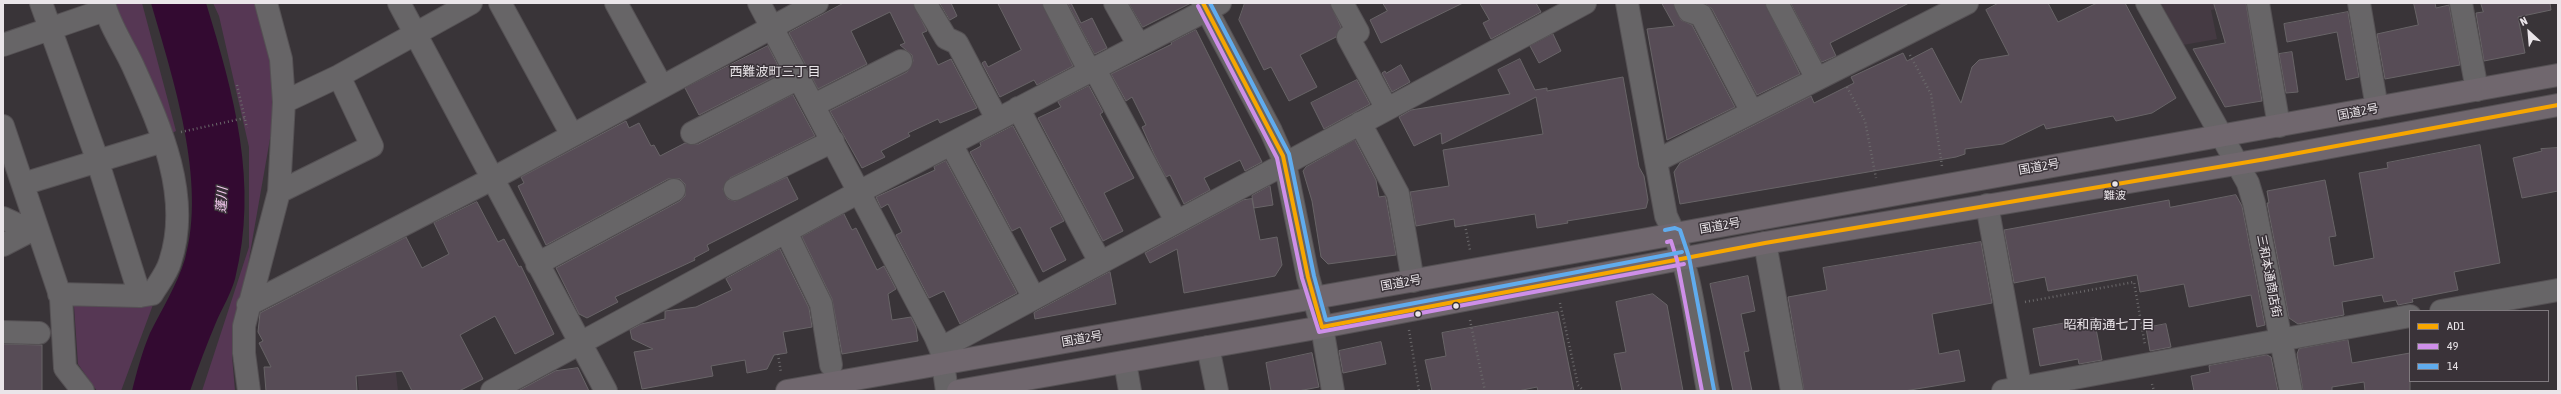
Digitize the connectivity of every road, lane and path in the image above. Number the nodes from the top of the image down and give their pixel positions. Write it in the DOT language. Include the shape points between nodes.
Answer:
graph roads {
  1 [pos="41,3"];
  2 [pos="266,3"];
  3 [pos="398,3"];
  4 [pos="471,3"];
  5 [pos="500,3"];
  6 [pos="616,3"];
  7 [pos="760,3"];
  8 [pos="817,3"];
  9 [pos="925,3"];
  10 [pos="1054,3"];
  11 [pos="1115,3"];
  12 [pos="1342,3"];
  13 [pos="1628,3"];
  14 [pos="1685,3"];
  15 [pos="1777,3"];
  16 [pos="1967,3"];
  17 [pos="2147,3"];
  18 [pos="2258,3"];
  19 [pos="2359,3"];
  20 [pos="2461,3"];
  21 [pos="1210,5"];
  22 [pos="1572,6"];
  23 [pos="100,8"];
  24 [pos="772,27"];
  25 [pos="51,30"];
  26 [pos="415,34"];
  27 [pos="1901,36"];
  28 [pos="1138,44"];
  29 [pos="3,45"];
  30 [pos="901,60"];
  31 [pos="1091,69"];
  32 [pos="1837,69"];
  33 [pos="2558,75"];
  34 [pos="339,76"];
  35 [pos="799,78"];
  36 [pos="1817,79"];
  37 [pos="237,85"];
  38 [pos="662,87"];
  39 [pos="2477,90"];
  40 [pos="284,102"];
  41 [pos="814,104"];
  42 [pos="2558,105"];
  43 [pos="1018,108"];
  44 [pos="2377,108"];
  45 [pos="1387,109"];
  46 [pos="1752,112"];
  47 [pos="245,118"];
  48 [pos="997,119"];
  49 [pos="1360,123"];
  50 [pos="3,126"];
  51 [pos="2279,126"];
  52 [pos="247,128"];
  53 [pos="692,133"];
  54 [pos="2222,134"];
  55 [pos="572,135"];
  56 [pos="171,137"];
  57 [pos="833,141"];
  58 [pos="951,144"];
  59 [pos="98,161"];
  60 [pos="1656,161"];
  61 [pos="1285,163"];
  62 [pos="2239,163"];
  63 [pos="1942,167"];
  64 [pos="492,179"];
  65 [pos="1876,179"];
  66 [pos="23,184"];
  67 [pos="735,189"];
  68 [pos="674,190"];
  69 [pos="279,192"];
  70 [pos="859,192"];
  71 [pos="1987,205"];
  72 [pos="3,218"];
  73 [pos="1176,221"];
  74 [pos="1465,225"];
  75 [pos="34,232"];
  76 [pos="786,232"];
  77 [pos="1675,234"];
  78 [pos="1765,243"];
  79 [pos="3,244"];
  80 [pos="1470,250"];
  81 [pos="1683,258"];
  82 [pos="1100,262"];
  83 [pos="537,264"];
  84 [pos="1413,281"];
  85 [pos="2558,290"];
  86 [pos="59,294"];
  87 [pos="140,296"];
  88 [pos="1034,298"];
  89 [pos="1314,298"];
  90 [pos="1559,301"];
  91 [pos="248,305"];
  92 [pos="2006,306"];
  93 [pos="2447,310"];
  94 [pos="2409,316"];
  95 [pos="1470,319"];
  96 [pos="1322,327"];
  97 [pos="1409,330"];
  98 [pos="3,332"];
  99 [pos="39,333"];
  100 [pos="2282,339"];
  101 [pos="580,342"];
  102 [pos="1208,347"];
  103 [pos="942,357"];
  104 [pos="1125,362"];
  105 [pos="2149,363"];
  106 [pos="831,365"];
  107 [pos="2015,390"];
  108 [pos="83,391"];
  109 [pos="249,391"];
  110 [pos="492,391"];
  111 [pos="606,391"];
  112 [pos="787,391"];
  113 [pos="947,391"];
  114 [pos="958,391"];
  115 [pos="1130,391"];
  116 [pos="1217,391"];
  117 [pos="1333,391"];
  118 [pos="1418,391"];
  119 [pos="1485,391"];
  120 [pos="1584,391"];
  121 [pos="1708,391"];
  122 [pos="1792,391"];
  123 [pos="2154,391"];
  124 [pos="2291,391"];
  1 -- 25 [label="street"];
  2 -- 40 [label="street" via="280,59"];
  3 -- 26 [label="street"];
  4 -- 26 [label="street"];
  5 -- 55 [label="street"];
  6 -- 38 [label="street"];
  7 -- 24 [label="street"];
  8 -- 24 [label="street"];
  9 -- 48 [label="street" via="946,38 957,43"];
  10 -- 31 [label="street"];
  11 -- 28 [label="street"];
  12 -- 45 [label="street" via="1358,32 1348,37"];
  13 -- 60 [label="street"];
  14 -- 46 [label="street" via="1689,11 1701,15"];
  15 -- 36 [label="street"];
  16 -- 27 [label="street"];
  17 -- 54 [label="street, 三和本通商店街"];
  18 -- 51 [label="street"];
  19 -- 44 [label="street"];
  20 -- 39 [label="street"];
  21 -- 28 [label="street"];
  21 -- 61 [label="street"];
  22 -- 45 [label="street"];
  23 -- 25 [label="street"];
  23 -- 56 [label="street"];
  24 -- 35 [label="street"];
  24 -- 38 [label="street"];
  25 -- 29 [label="street"];
  25 -- 59 [label="street"];
  26 -- 34 [label="street"];
  26 -- 64 [label="street"];
  27 -- 32 [label="street"];
  27 -- 63 [label="path" via="1931,94"];
  28 -- 31 [label="street"];
  30 -- 41 [label="street"];
  31 -- 43 [label="street"];
  31 -- 73 [label="street"];
  32 -- 36 [label="street"];
  32 -- 65 [label="path" via="1865,121"];
  33 -- 39 [label="highway, 国道2号"];
  34 -- 40 [label="street"];
  34 -- 69 [label="street" via="372,146"];
  35 -- 41 [label="street"];
  35 -- 53 [label="street"];
  36 -- 46 [label="street"];
  37 -- 47 [label="path"];
  38 -- 55 [label="street"];
  39 -- 44 [label="highway, 国道2号"];
  40 -- 69 [label="street"];
  41 -- 57 [label="street"];
  42 -- 62 [label="highway, 国道2号"];
  43 -- 48 [label="street"];
  43 -- 82 [label="street"];
  44 -- 51 [label="highway, 国道2号"];
  45 -- 49 [label="street"];
  46 -- 60 [label="street"];
  47 -- 52 [label="path"];
  47 -- 56 [label="path"];
  48 -- 58 [label="street"];
  49 -- 61 [label="street"];
  49 -- 84 [label="street" via="1398,194"];
  50 -- 66 [label="street"];
  51 -- 54 [label="highway, 国道2号"];
  54 -- 62 [label="street, 三和本通商店街"];
  54 -- 77 [label="highway, 国道2号"];
  55 -- 64 [label="street"];
  56 -- 59 [label="street"];
  56 -- 87 [label="street" via="177,193 170,263 152,294"];
  57 -- 67 [label="street"];
  57 -- 70 [label="street"];
  58 -- 70 [label="street"];
  58 -- 88 [label="street"];
  59 -- 66 [label="street"];
  59 -- 87 [label="street"];
  60 -- 77 [label="street" via="1666,216"];
  61 -- 73 [label="street"];
  61 -- 89 [label="street"];
  62 -- 71 [label="highway, 国道2号"];
  62 -- 100 [label="street, 三和本通商店街" via="2254,203"];
  64 -- 83 [label="street"];
  64 -- 91 [label="street"];
  66 -- 75 [label="street"];
  68 -- 83 [label="street"];
  69 -- 91 [label="street"];
  70 -- 76 [label="street"];
  70 -- 103 [label="street"];
  71 -- 78 [label="highway, 国道2号"];
  71 -- 92 [label="street"];
  72 -- 75 [label="street"];
  73 -- 82 [label="street"];
  74 -- 80 [label="path"];
  75 -- 79 [label="street"];
  75 -- 86 [label="street"];
  76 -- 101 [label="street"];
  76 -- 106 [label="street" via="821,304"];
  77 -- 81 [label="street"];
  77 -- 84 [label="highway, 国道2号"];
  78 -- 81 [label="highway, 国道2号"];
  78 -- 122 [label="street"];
  81 -- 96 [label="highway, 国道2号"];
  81 -- 121 [label="street"];
  82 -- 88 [label="street"];
  83 -- 101 [label="street"];
  84 -- 89 [label="highway, 国道2号"];
  85 -- 93 [label="street"];
  86 -- 87 [label="street"];
  86 -- 108 [label="street" via="65,368"];
  88 -- 103 [label="street" via="947,344"];
  89 -- 96 [label="street"];
  89 -- 103 [label="highway, 国道2号"];
  90 -- 120 [label="path" via="1578,385"];
  91 -- 109 [label="street" via="244,326 244,353"];
  92 -- 105 [label="path" via="2134,282"];
  92 -- 107 [label="street"];
  94 -- 100 [label="street"];
  95 -- 119 [label="path"];
  96 -- 102 [label="highway, 国道2号"];
  96 -- 117 [label="street"];
  97 -- 118 [label="path"];
  98 -- 99 [label="street"];
  100 -- 105 [label="street"];
  100 -- 124 [label="street, 三和本通商店街"];
  101 -- 110 [label="street"];
  101 -- 111 [label="street"];
  102 -- 104 [label="highway, 国道2号"];
  102 -- 116 [label="street"];
  103 -- 112 [label="highway, 国道2号"];
  103 -- 113 [label="street"];
  104 -- 114 [label="highway, 国道2号"];
  104 -- 115 [label="street"];
  105 -- 107 [label="street"];
  105 -- 123 [label="path"];
}
